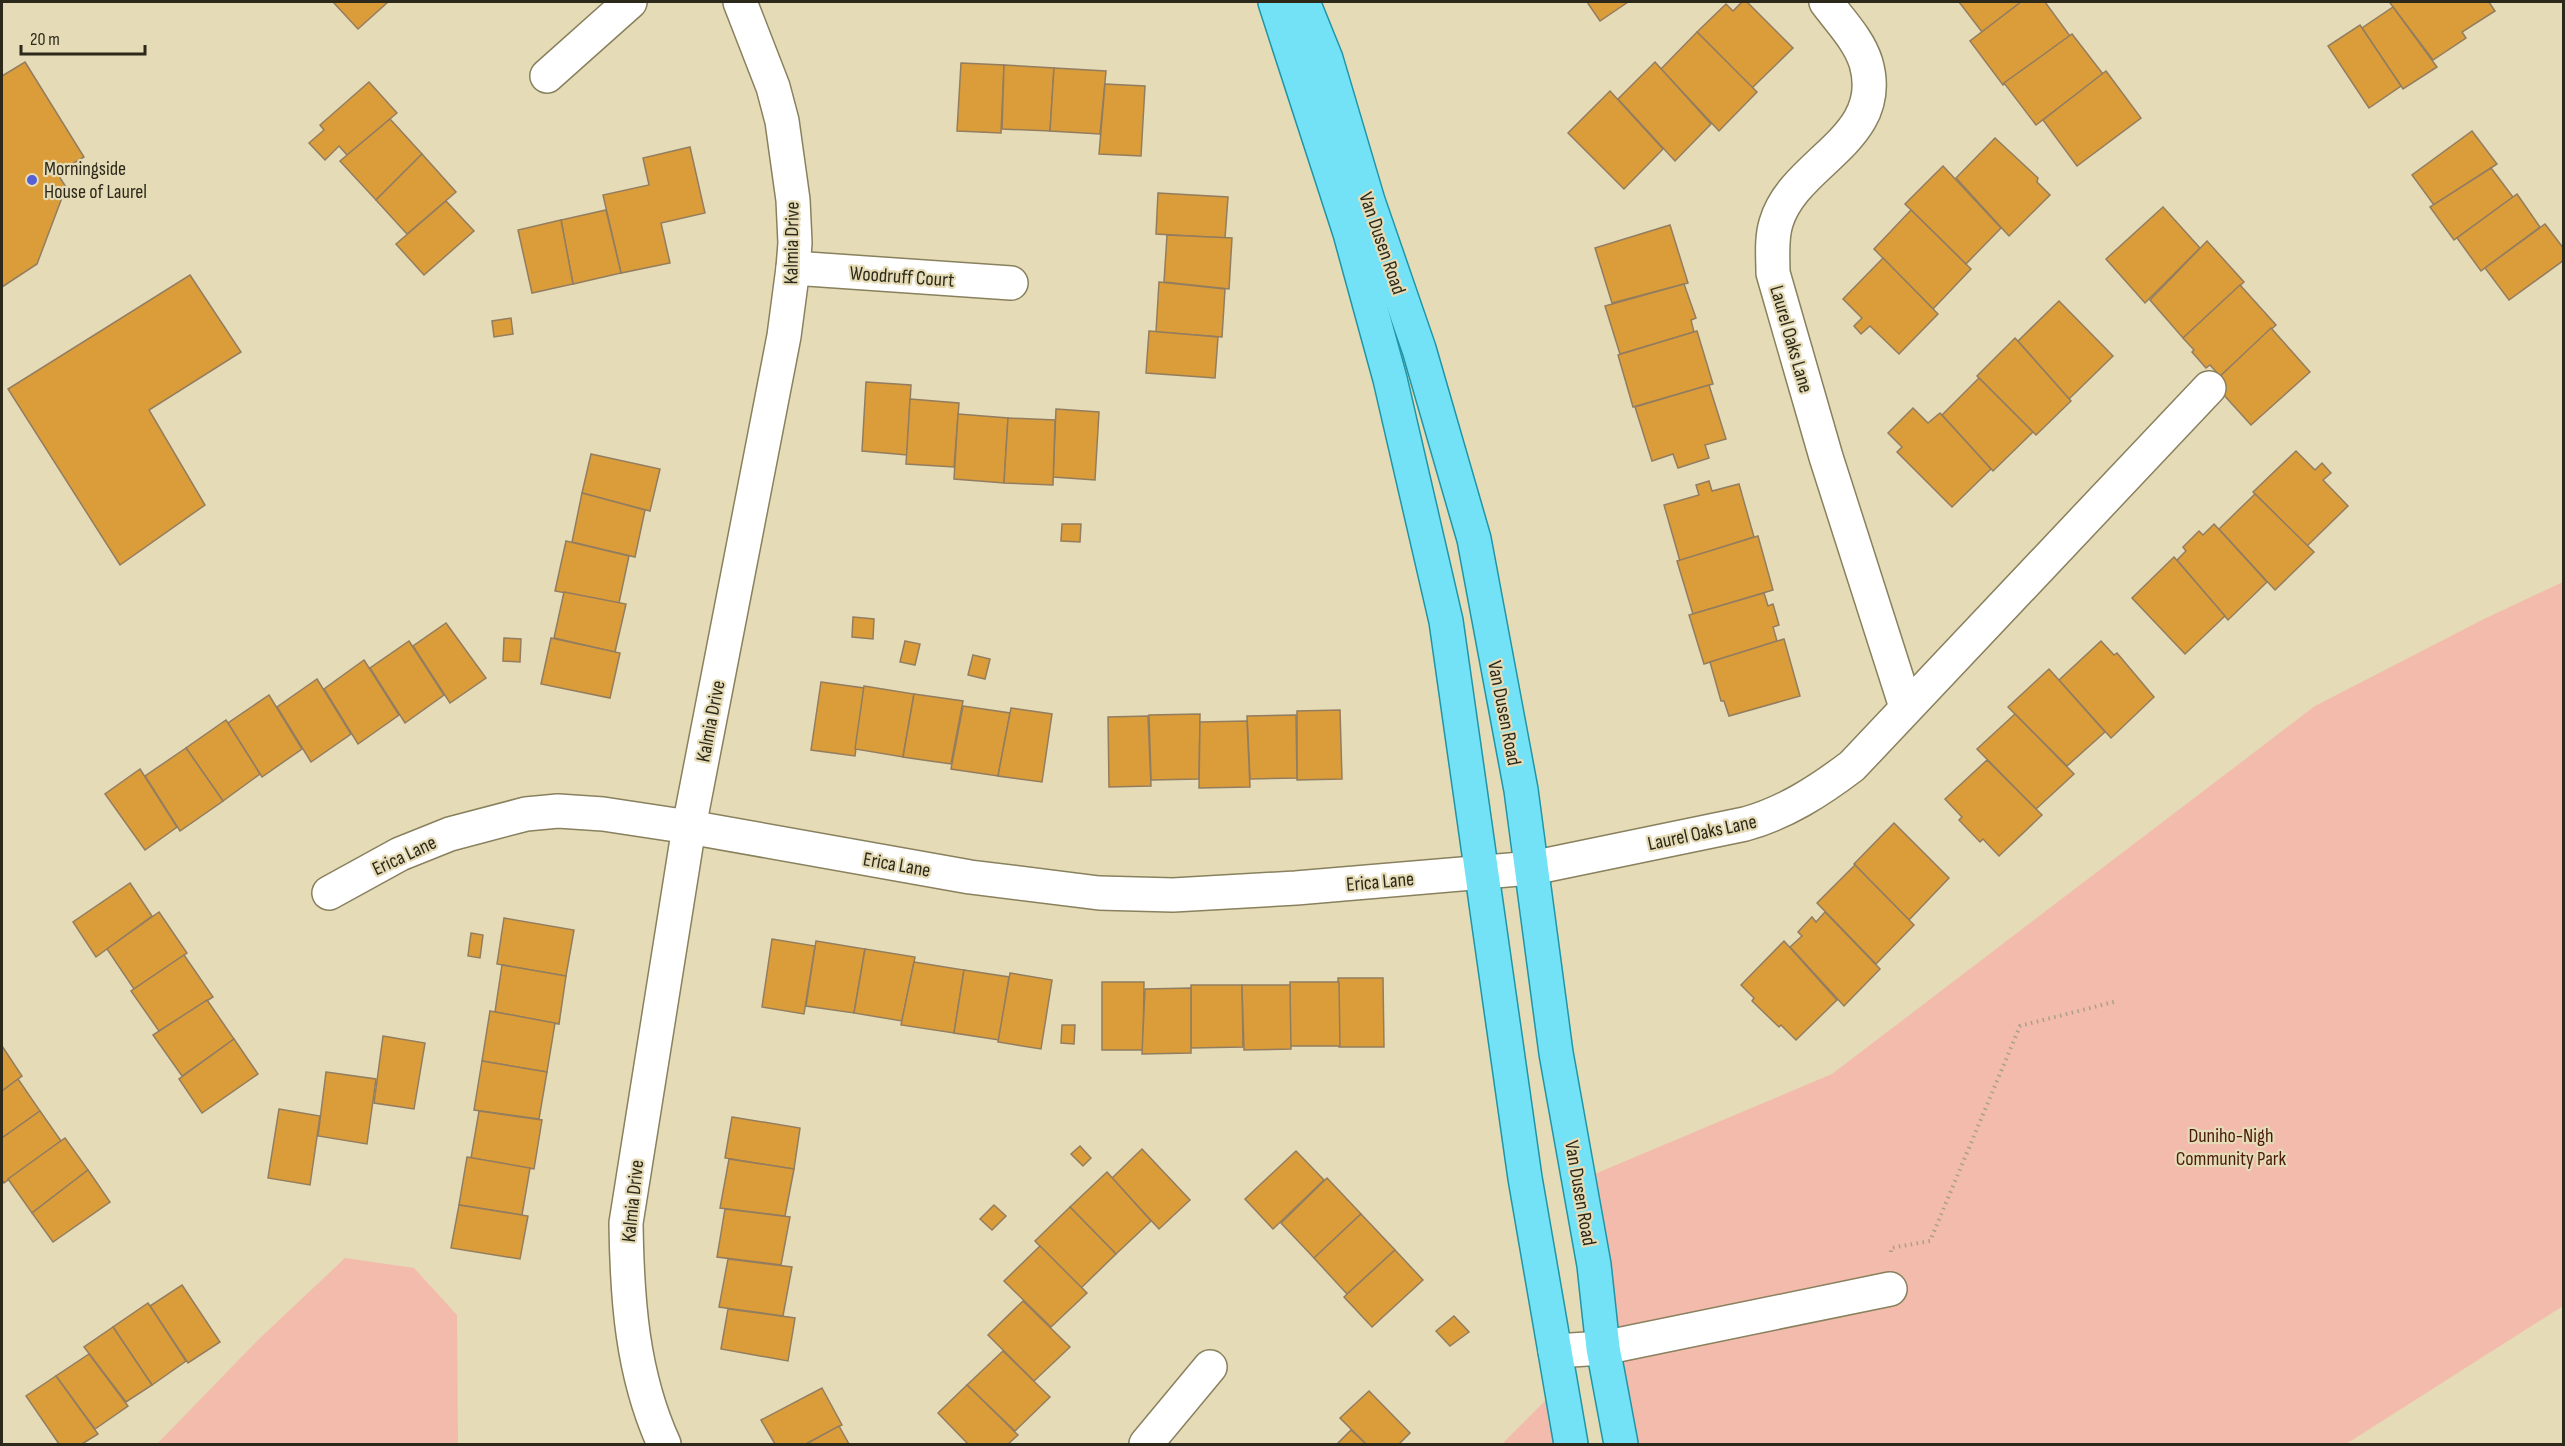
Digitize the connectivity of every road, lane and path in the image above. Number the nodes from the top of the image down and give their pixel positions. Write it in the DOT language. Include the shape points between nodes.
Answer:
graph roads {
  1 [pos="630,2"];
  2 [pos="740,2"];
  3 [pos="1275,2"];
  4 [pos="1303,2"];
  5 [pos="1826,2"];
  6 [pos="547,76"];
  7 [pos="793,268"];
  8 [pos="1011,283"];
  9 [pos="2209,388"];
  10 [pos="1906,707"];
  11 [pos="689,827"];
  12 [pos="1532,868"];
  13 [pos="1483,872"];
  14 [pos="329,893"];
  15 [pos="2117,1000"];
  16 [pos="1890,1289"];
  17 [pos="1603,1348"];
  18 [pos="1555,1350"];
  19 [pos="1210,1367"];
  20 [pos="664,1444"];
  21 [pos="1146,1444"];
  22 [pos="1571,1444"];
  23 [pos="1621,1444"];
  1 -- 6 [label="street"];
  2 -- 7 [label="street, Kalmia Drive" via="773,87 782,122 793,200"];
  3 -- 13 [label="main road, Van Dusen Road" via="1350,233 1410,456 1446,621"];
  4 -- 12 [label="main road, Van Dusen Road" via="1326,59 1368,201 1419,349 1474,539"];
  5 -- 10 [label="street, Laurel Oaks Lane" via="1866,62 1866,104 1857,127 1786,203 1776,222 1773,273 1826,457"];
  7 -- 8 [label="street, Woodruff Court"];
  7 -- 11 [label="street, Kalmia Drive" via="779,360"];
  9 -- 10 [label="street, Laurel Oaks Lane"];
  10 -- 12 [label="street, Laurel Oaks Lane" via="1852,765 1828,784 1764,819"];
  11 -- 13 [label="street, Erica Lane" via="970,877 1100,893 1173,895"];
  11 -- 14 [label="street, Erica Lane" via="603,814 526,814 450,834 400,854"];
  11 -- 20 [label="street, Kalmia Drive" via="626,1223 632,1334 643,1387"];
  12 -- 13 [label="street, Laurel Oaks Lane"];
  12 -- 17 [label="main road, Van Dusen Road" via="1556,1053 1594,1265"];
  13 -- 18 [label="main road, Van Dusen Road" via="1525,1178"];
  15 -- 16 [label="path" via="2020,1026 1930,1241 1891,1248"];
  16 -- 17 [label="street"];
  17 -- 18 [label="street"];
  17 -- 23 [label="main road, Van Dusen Road"];
  18 -- 22 [label="main road, Van Dusen Road"];
  19 -- 21 [label="street"];
}
